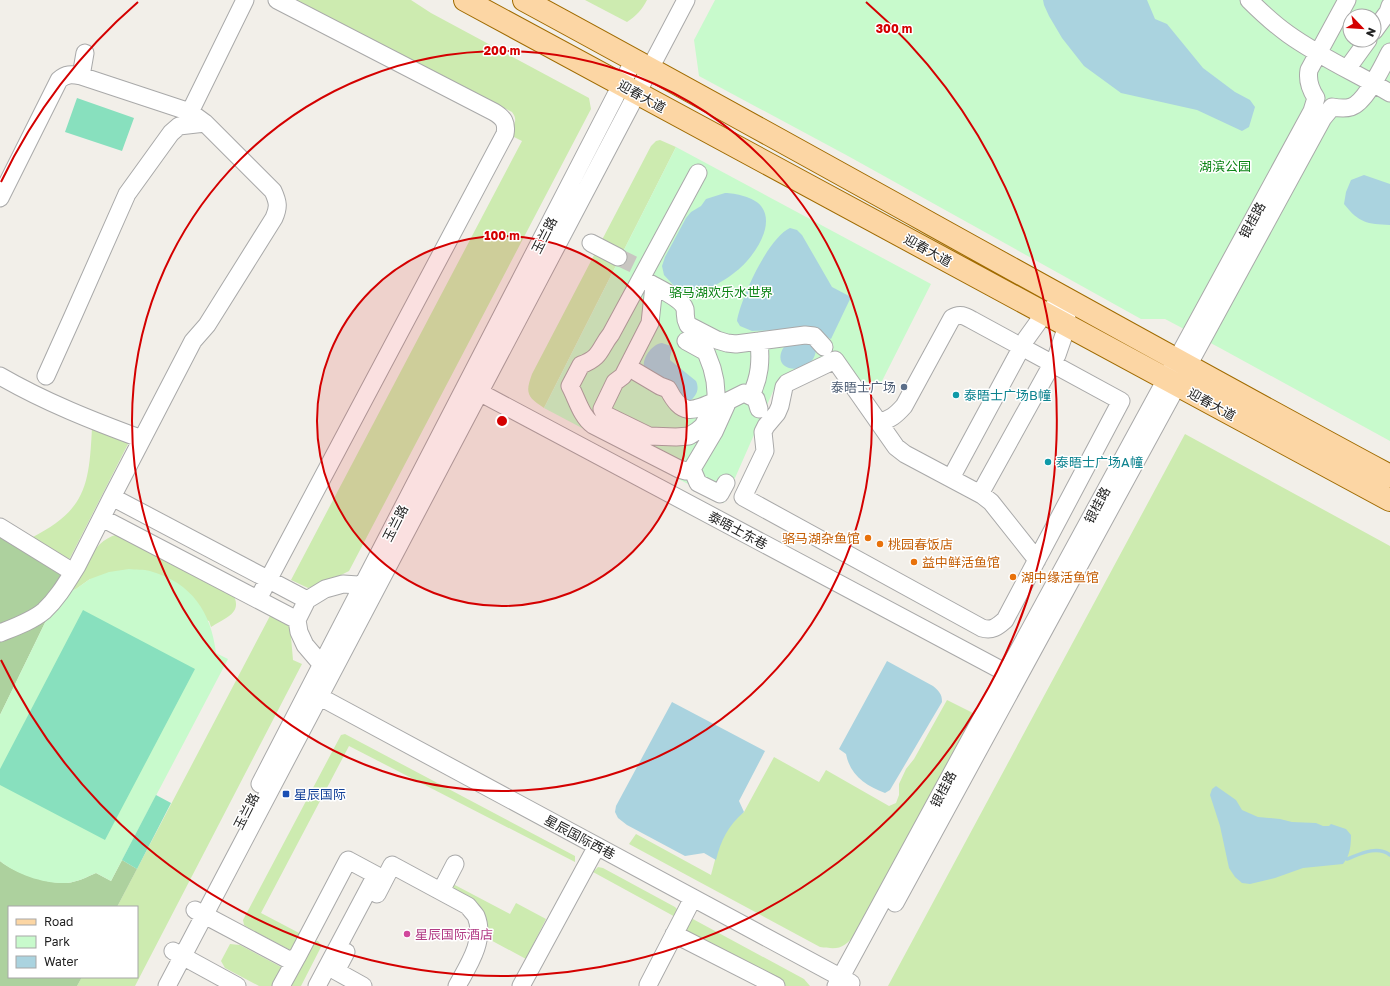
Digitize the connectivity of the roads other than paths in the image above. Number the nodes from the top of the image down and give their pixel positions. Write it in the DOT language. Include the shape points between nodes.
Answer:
graph roads {
  1 [pos="245,0"];
  2 [pos="277,0"];
  3 [pos="465,0"];
  4 [pos="524,0"];
  5 [pos="686,0"];
  6 [pos="1249,0"];
  7 [pos="1347,0"];
  8 [pos="1390,6"];
  9 [pos="1382,20"];
  10 [pos="1362,48"];
  11 [pos="1390,52"];
  12 [pos="85,53"];
  13 [pos="1317,53"];
  14 [pos="642,64"];
  15 [pos="1347,69"];
  16 [pos="81,76"];
  17 [pos="1373,83"];
  18 [pos="629,89"];
  19 [pos="1390,93"];
  20 [pos="1316,98"];
  21 [pos="1332,107"];
  22 [pos="190,112"];
  23 [pos="205,123"];
  24 [pos="698,173"];
  25 [pos="0,198"];
  26 [pos="592,243"];
  27 [pos="618,257"];
  28 [pos="645,276"];
  29 [pos="1066,298"];
  30 [pos="1044,314"];
  31 [pos="1067,326"];
  32 [pos="686,341"];
  33 [pos="758,341"];
  34 [pos="824,347"];
  35 [pos="1022,347"];
  36 [pos="1052,363"];
  37 [pos="628,367"];
  38 [pos="1176,372"];
  39 [pos="0,376"];
  40 [pos="46,376"];
  41 [pos="16,385"];
  42 [pos="480,392"];
  43 [pos="716,401"];
  44 [pos="55,405"];
  45 [pos="878,422"];
  46 [pos="142,439"];
  47 [pos="692,469"];
  48 [pos="1390,476"];
  49 [pos="951,478"];
  50 [pos="726,483"];
  51 [pos="980,494"];
  52 [pos="112,497"];
  53 [pos="1390,500"];
  54 [pos="102,518"];
  55 [pos="0,527"];
  56 [pos="1051,534"];
  57 [pos="1074,546"];
  58 [pos="1037,560"];
  59 [pos="77,566"];
  60 [pos="268,580"];
  61 [pos="370,586"];
  62 [pos="258,599"];
  63 [pos="306,600"];
  64 [pos="297,620"];
  65 [pos="0,633"];
  66 [pos="326,670"];
  67 [pos="1011,676"];
  68 [pos="314,693"];
  69 [pos="597,846"];
  70 [pos="455,864"];
  71 [pos="441,892"];
  72 [pos="693,898"];
  73 [pos="199,913"];
  74 [pos="674,934"];
  75 [pos="178,954"];
  76 [pos="297,957"];
  77 [pos="844,983"];
  78 [pos="648,985"];
  79 [pos="155,986"];
  80 [pos="167,986"];
  81 [pos="237,986"];
  82 [pos="281,986"];
  83 [pos="317,986"];
  84 [pos="363,986"];
  85 [pos="457,986"];
  86 [pos="521,986"];
  87 [pos="776,986"];
  1 -- 22 [label="street"];
  2 -- 60 [label="street" via="494,112 506,122 506,128"];
  3 -- 18 [label="main road, 迎春大道"];
  4 -- 14 [label="main road, 迎春大道"];
  5 -- 14 [label="street, 玉兰路"];
  6 -- 13 [label="street" via="1288,34"];
  7 -- 13 [label="street"];
  8 -- 9 [label="street"];
  10 -- 15 [label="street"];
  11 -- 17 [label="street"];
  12 -- 16 [label="street"];
  13 -- 15 [label="street"];
  13 -- 20 [label="street" via="1308,77 1311,91"];
  14 -- 18 [label="street, 玉兰路"];
  14 -- 29 [label="main road, 迎春大道"];
  15 -- 17 [label="street"];
  16 -- 22 [label="street"];
  16 -- 25 [label="street" via="65,75 59,80"];
  17 -- 19 [label="street"];
  17 -- 21 [label="street" via="1365,97 1355,105 1340,109"];
  18 -- 30 [label="main road, 迎春大道"];
  18 -- 42 [label="street, 玉兰路"];
  18 -- 61 [label="street, 玉兰路"];
  20 -- 21 [label="street"];
  20 -- 38 [label="street, 银桂路" via="1312,111"];
  21 -- 38 [label="street, 银桂路" via="1323,118"];
  22 -- 23 [label="street"];
  23 -- 40 [label="street" via="179,126 171,133 127,194"];
  23 -- 46 [label="street" via="273,191 278,211 207,325 193,341"];
  24 -- 28 [label="street"];
  26 -- 27 [label="street"];
  28 -- 33 [label="street" via="677,300 685,309 688,325 698,331 727,343"];
  28 -- 37 [label="street" via="652,304 650,323"];
  28 -- 47 [label="street" via="602,350 592,361 581,365 570,386 583,415 593,425 680,469"];
  29 -- 30 [label="street"];
  29 -- 31 [label="street"];
  29 -- 38 [label="main road, 迎春大道"];
  30 -- 31 [label="main road, 迎春大道"];
  30 -- 35 [label="street"];
  31 -- 36 [label="street"];
  31 -- 38 [label="main road, 迎春大道"];
  32 -- 43 [label="street" via="706,352 715,381"];
  33 -- 34 [label="street" via="810,335"];
  33 -- 47 [label="street" via="760,365 755,402 744,393 728,401 714,432"];
  35 -- 36 [label="street"];
  35 -- 45 [label="street" via="964,316 957,315 952,318 904,406 892,417"];
  35 -- 49 [label="street"];
  36 -- 51 [label="street"];
  36 -- 56 [label="street" via="1121,401"];
  37 -- 43 [label="street" via="668,389 680,406 687,409 697,410"];
  37 -- 43 [label="street" via="623,376 615,382 602,409 608,416 649,436 676,437 693,434 703,426"];
  38 -- 48 [label="main road, 迎春大道"];
  38 -- 53 [label="main road, 迎春大道"];
  38 -- 57 [label="street, 银桂路"];
  38 -- 67 [label="street, 银桂路"];
  39 -- 41 [label="street"];
  40 -- 41 [label="street" via="26,386"];
  40 -- 44 [label="street" via="44,387 47,396"];
  41 -- 44 [label="street"];
  42 -- 61 [label="street, 玉兰路"];
  42 -- 67 [label="street, 泰晤士东巷"];
  44 -- 46 [label="street"];
  45 -- 49 [label="street" via="896,447 905,454"];
  45 -- 58 [label="street" via="835,360 788,382 784,387 777,413 763,432 765,451 743,497 987,630 994,629 1005,620"];
  46 -- 52 [label="street"];
  47 -- 50 [label="street" via="698,483 720,494"];
  49 -- 51 [label="street"];
  51 -- 58 [label="street" via="991,502"];
  52 -- 54 [label="street"];
  52 -- 60 [label="street"];
  54 -- 59 [label="street"];
  54 -- 62 [label="street"];
  55 -- 59 [label="street" via="68,569 74,570"];
  56 -- 57 [label="street"];
  56 -- 58 [label="street"];
  57 -- 67 [label="street, 银桂路"];
  59 -- 65 [label="street" via="58,596 43,612"];
  60 -- 62 [label="street"];
  60 -- 63 [label="street"];
  61 -- 63 [label="street" via="343,584 325,589"];
  61 -- 66 [label="street, 玉兰路"];
  62 -- 64 [label="street"];
  63 -- 64 [label="street"];
  64 -- 66 [label="street" via="299,632 306,646"];
  66 -- 68 [label="street, 玉兰路"];
  67 -- 77 [label="street, 银桂路"];
  68 -- 69 [label="street, 星辰国际西巷"];
  68 -- 73 [label="street, 玉兰路"];
  69 -- 72 [label="street, 星辰国际西巷"];
  69 -- 86 [label="street"];
  70 -- 71 [label="street"];
  71 -- 84 [label="street" via="392,865 336,971"];
  71 -- 85 [label="street" via="468,906 476,916 479,934 475,954"];
  72 -- 74 [label="street"];
  72 -- 77 [label="street, 星辰国际西巷"];
  73 -- 75 [label="street, 玉兰路"];
  73 -- 76 [label="street" via="289,960"];
  74 -- 78 [label="street"];
  74 -- 87 [label="street"];
  75 -- 79 [label="street, 玉兰路"];
  75 -- 80 [label="street, 玉兰路"];
  75 -- 81 [label="street"];
  76 -- 82 [label="street"];
  76 -- 83 [label="street" via="348,860 376,875"];
}
